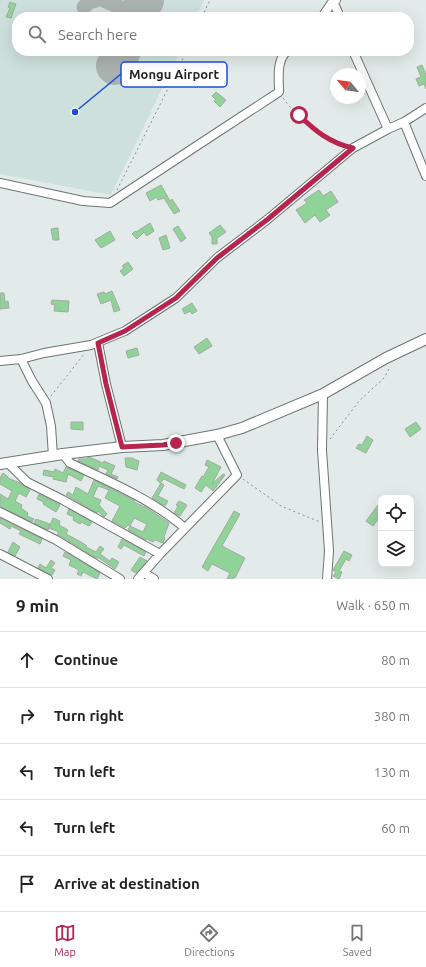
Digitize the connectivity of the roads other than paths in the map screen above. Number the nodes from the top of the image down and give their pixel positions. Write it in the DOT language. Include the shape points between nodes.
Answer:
graph roads {
  1 [pos="335,1"];
  2 [pos="326,12"];
  3 [pos="338,12"];
  4 [pos="282,56"];
  5 [pos="355,56"];
  6 [pos="426,108"];
  7 [pos="404,122"];
  8 [pos="388,129"];
  9 [pos="426,176"];
  10 [pos="0,183"];
  11 [pos="426,339"];
  12 [pos="94,344"];
  13 [pos="21,359"];
  14 [pos="0,361"];
  15 [pos="323,394"];
  16 [pos="217,435"];
  17 [pos="122,447"];
  18 [pos="58,455"];
  19 [pos="4,463"];
  20 [pos="0,512"];
  21 [pos="185,528"];
  22 [pos="0,554"];
  23 [pos="160,554"];
  24 [pos="141,576"];
  25 [pos="48,579"];
  26 [pos="120,579"];
  27 [pos="154,579"];
  28 [pos="327,579"];
  1 -- 2 [label="street"];
  1 -- 3 [label="street"];
  4 -- 10 [label="street" via="280,92 110,203 83,201"];
  5 -- 8 [label="street"];
  6 -- 7 [label="street"];
  7 -- 8 [label="street"];
  7 -- 9 [label="street"];
  8 -- 12 [label="street" via="353,148 217,258 176,298 125,331"];
  11 -- 15 [label="main road" via="386,358"];
  12 -- 13 [label="street"];
  12 -- 17 [label="street"];
  13 -- 14 [label="street"];
  13 -- 18 [label="street" via="46,403"];
  15 -- 16 [label="main road" via="242,428"];
  15 -- 28 [label="street" via="322,450 329,551"];
  16 -- 17 [label="main road" via="163,445"];
  16 -- 21 [label="street" via="236,475"];
  17 -- 18 [label="main road"];
  18 -- 19 [label="main road"];
  18 -- 21 [label="street" via="144,499"];
  19 -- 23 [label="street" via="27,482"];
  20 -- 26 [label="street" via="56,540"];
  21 -- 23 [label="street"];
  22 -- 25 [label="street"];
  23 -- 24 [label="street"];
  24 -- 27 [label="street"];
}
